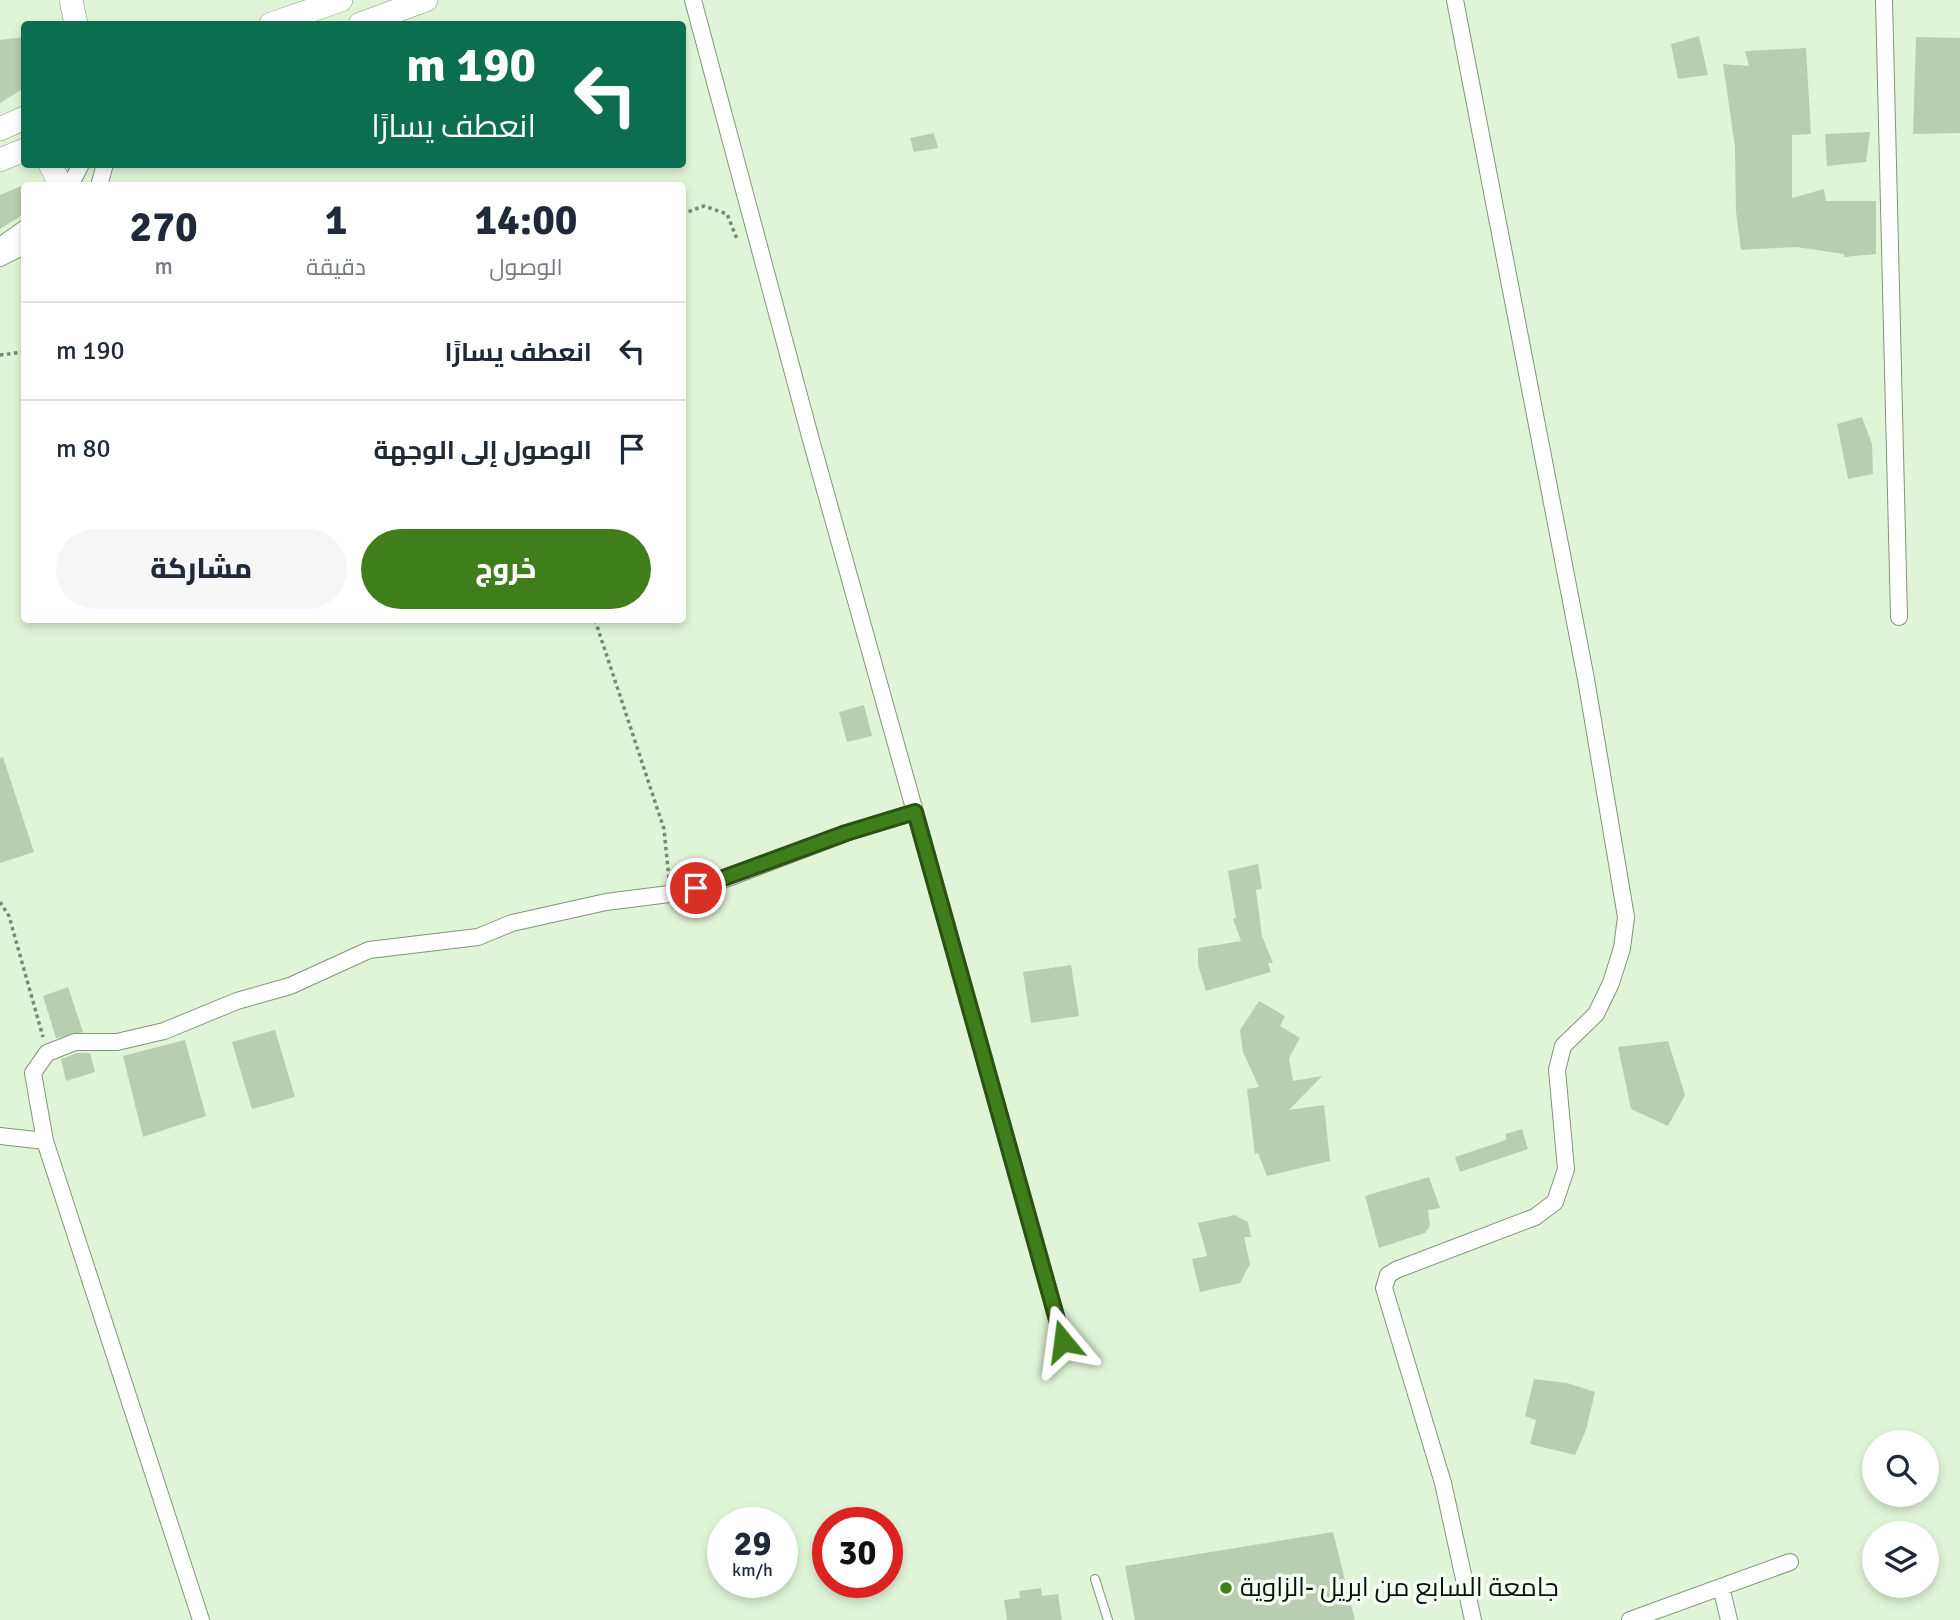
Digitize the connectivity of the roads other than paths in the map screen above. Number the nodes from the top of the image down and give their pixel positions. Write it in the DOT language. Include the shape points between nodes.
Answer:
graph roads {
  1 [pos="71,0"];
  2 [pos="341,0"];
  3 [pos="426,0"];
  4 [pos="693,0"];
  5 [pos="1455,0"];
  6 [pos="1884,0"];
  7 [pos="75,21"];
  8 [pos="280,21"];
  9 [pos="368,21"];
  10 [pos="21,119"];
  11 [pos="0,129"];
  12 [pos="21,151"];
  13 [pos="0,160"];
  14 [pos="21,231"];
  15 [pos="0,246"];
  16 [pos="21,248"];
  17 [pos="0,258"];
  18 [pos="1899,617"];
  19 [pos="915,812"];
  20 [pos="0,1136"];
  21 [pos="45,1141"];
  22 [pos="1063,1341"];
  23 [pos="1790,1562"];
  24 [pos="1095,1579"];
  25 [pos="1721,1587"];
  26 [pos="201,1620"];
  27 [pos="1108,1620"];
  28 [pos="1473,1620"];
  29 [pos="1630,1620"];
  30 [pos="1729,1620"];
  1 -- 7 [label="street"];
  2 -- 8 [label="street"];
  3 -- 9 [label="street"];
  4 -- 19 [label="street"];
  5 -- 28 [label="street" via="1586,679 1626,917 1611,983 1596,1014 1563,1046 1557,1070 1566,1169 1555,1202 1535,1217 1396,1270 1388,1275 1384,1288 1443,1483"];
  6 -- 18 [label="street"];
  10 -- 11 [label="street"];
  12 -- 13 [label="street"];
  14 -- 15 [label="street"];
  16 -- 17 [label="street"];
  19 -- 21 [label="street" via="715,883 512,923 478,937 369,950 290,986 237,1001 164,1031 117,1042 75,1042 47,1053 33,1073"];
  19 -- 22 [label="street"];
  20 -- 21 [label="street"];
  21 -- 26 [label="street"];
  23 -- 25 [label="street"];
  24 -- 27 [label="lane"];
  25 -- 29 [label="street"];
  25 -- 30 [label="street"];
}
